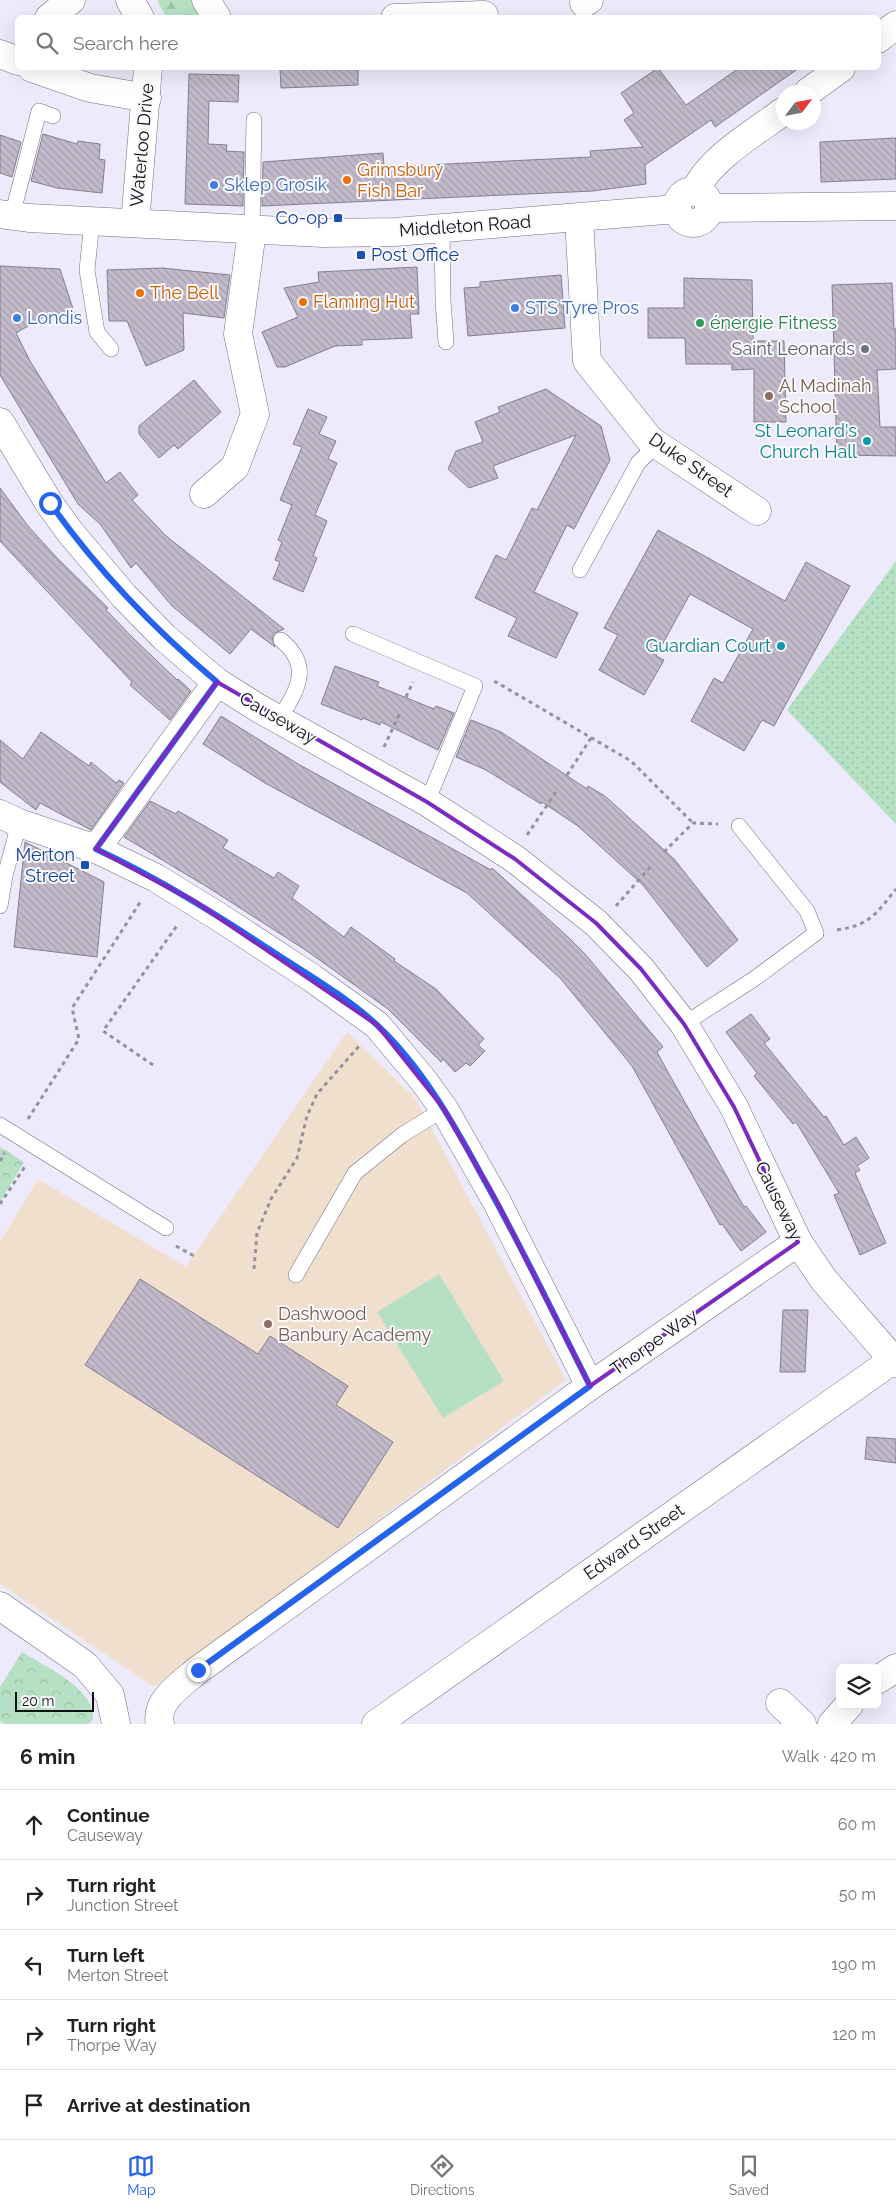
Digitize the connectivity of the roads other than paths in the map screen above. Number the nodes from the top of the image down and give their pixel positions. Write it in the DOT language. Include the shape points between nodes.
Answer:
graph roads {
  1 [pos="70,0"];
  2 [pos="130,0"];
  3 [pos="206,0"];
  4 [pos="400,11"];
  5 [pos="484,14"];
  6 [pos="52,15"];
  7 [pos="138,15"];
  8 [pos="215,15"];
  9 [pos="896,25"];
  10 [pos="881,37"];
  11 [pos="0,54"];
  12 [pos="15,61"];
  13 [pos="38,70"];
  14 [pos="148,70"];
  15 [pos="837,70"];
  16 [pos="817,85"];
  17 [pos="147,98"];
  18 [pos="54,116"];
  19 [pos="776,117"];
  20 [pos="254,120"];
  21 [pos="694,203"];
  22 [pos="896,206"];
  23 [pos="6,215"];
  24 [pos="579,218"];
  25 [pos="92,221"];
  26 [pos="135,223"];
  27 [pos="442,228"];
  28 [pos="252,231"];
  29 [pos="446,342"];
  30 [pos="112,349"];
  31 [pos="0,422"];
  32 [pos="657,444"];
  33 [pos="204,494"];
  34 [pos="757,511"];
  35 [pos="580,570"];
  36 [pos="353,634"];
  37 [pos="281,640"];
  38 [pos="217,682"];
  39 [pos="279,720"];
  40 [pos="427,802"];
  41 [pos="10,818"];
  42 [pos="739,826"];
  43 [pos="96,849"];
  44 [pos="2,874"];
  45 [pos="0,906"];
  46 [pos="684,1024"];
  47 [pos="444,1109"];
  48 [pos="0,1125"];
  49 [pos="166,1228"];
  50 [pos="798,1242"];
  51 [pos="296,1275"];
  52 [pos="894,1361"];
  53 [pos="590,1386"];
  54 [pos="0,1606"];
  55 [pos="896,1668"];
  56 [pos="881,1677"];
  57 [pos="780,1703"];
  58 [pos="845,1709"];
  59 [pos="159,1721"];
  60 [pos="116,1724"];
  61 [pos="376,1724"];
  62 [pos="802,1724"];
  63 [pos="832,1724"];
  1 -- 6 [label="street"];
  2 -- 7 [label="street"];
  3 -- 8 [label="street"];
  4 -- 5 [label="street"];
  9 -- 10 [label="street"];
  11 -- 12 [label="street"];
  13 -- 17 [label="street" via="90,88"];
  14 -- 17 [label="street, Waterloo Drive"];
  15 -- 16 [label="street"];
  17 -- 26 [label="street, Waterloo Drive"];
  18 -- 23 [label="lane" via="39,111"];
  19 -- 21 [label="street" via="714,165 700,180"];
  20 -- 28 [label="lane"];
  21 -- 22 [label="street, Middleton Road"];
  21 -- 24 [label="street, Middleton Road"];
  23 -- 25 [label="street, Middleton Road"];
  24 -- 27 [label="street, Middleton Road"];
  24 -- 32 [label="street, Duke Street" via="587,361 650,440"];
  25 -- 26 [label="street, Middleton Road"];
  25 -- 30 [label="lane" via="87,270 97,332"];
  26 -- 28 [label="street, Middleton Road"];
  27 -- 28 [label="street, Middleton Road" via="395,232"];
  27 -- 29 [label="lane"];
  28 -- 33 [label="street" via="238,334 255,414 235,467"];
  31 -- 38 [label="street, Causeway" via="50,503 94,561 164,637"];
  32 -- 34 [label="street, Duke Street"];
  32 -- 35 [label="lane" via="638,463"];
  36 -- 40 [label="lane" via="474,686"];
  37 -- 39 [label="lane" via="297,660 300,675"];
  38 -- 39 [label="street, Causeway"];
  38 -- 43 [label="street"];
  39 -- 40 [label="street, Causeway"];
  40 -- 46 [label="street, Causeway" via="512,857 599,926 641,969"];
  41 -- 43 [label="street"];
  41 -- 44 [label="lane"];
  42 -- 46 [label="lane" via="807,911 816,933 754,979"];
  43 -- 47 [label="street" via="156,878 194,901 312,978 377,1026"];
  44 -- 45 [label="lane"];
  46 -- 50 [label="street, Causeway" via="734,1107"];
  47 -- 51 [label="lane" via="402,1135 355,1173"];
  47 -- 53 [label="street" via="497,1202"];
  48 -- 49 [label="lane"];
  50 -- 52 [label="street, Causeway" via="824,1280"];
  50 -- 53 [label="street, Thorpe Way"];
  52 -- 61 [label="street, Edward Street"];
  53 -- 59 [label="street, Thorpe Way" via="198,1670 163,1704"];
  54 -- 60 [label="street" via="85,1666 110,1695"];
  55 -- 56 [label="street"];
  57 -- 62 [label="street"];
  58 -- 63 [label="street"];
}
